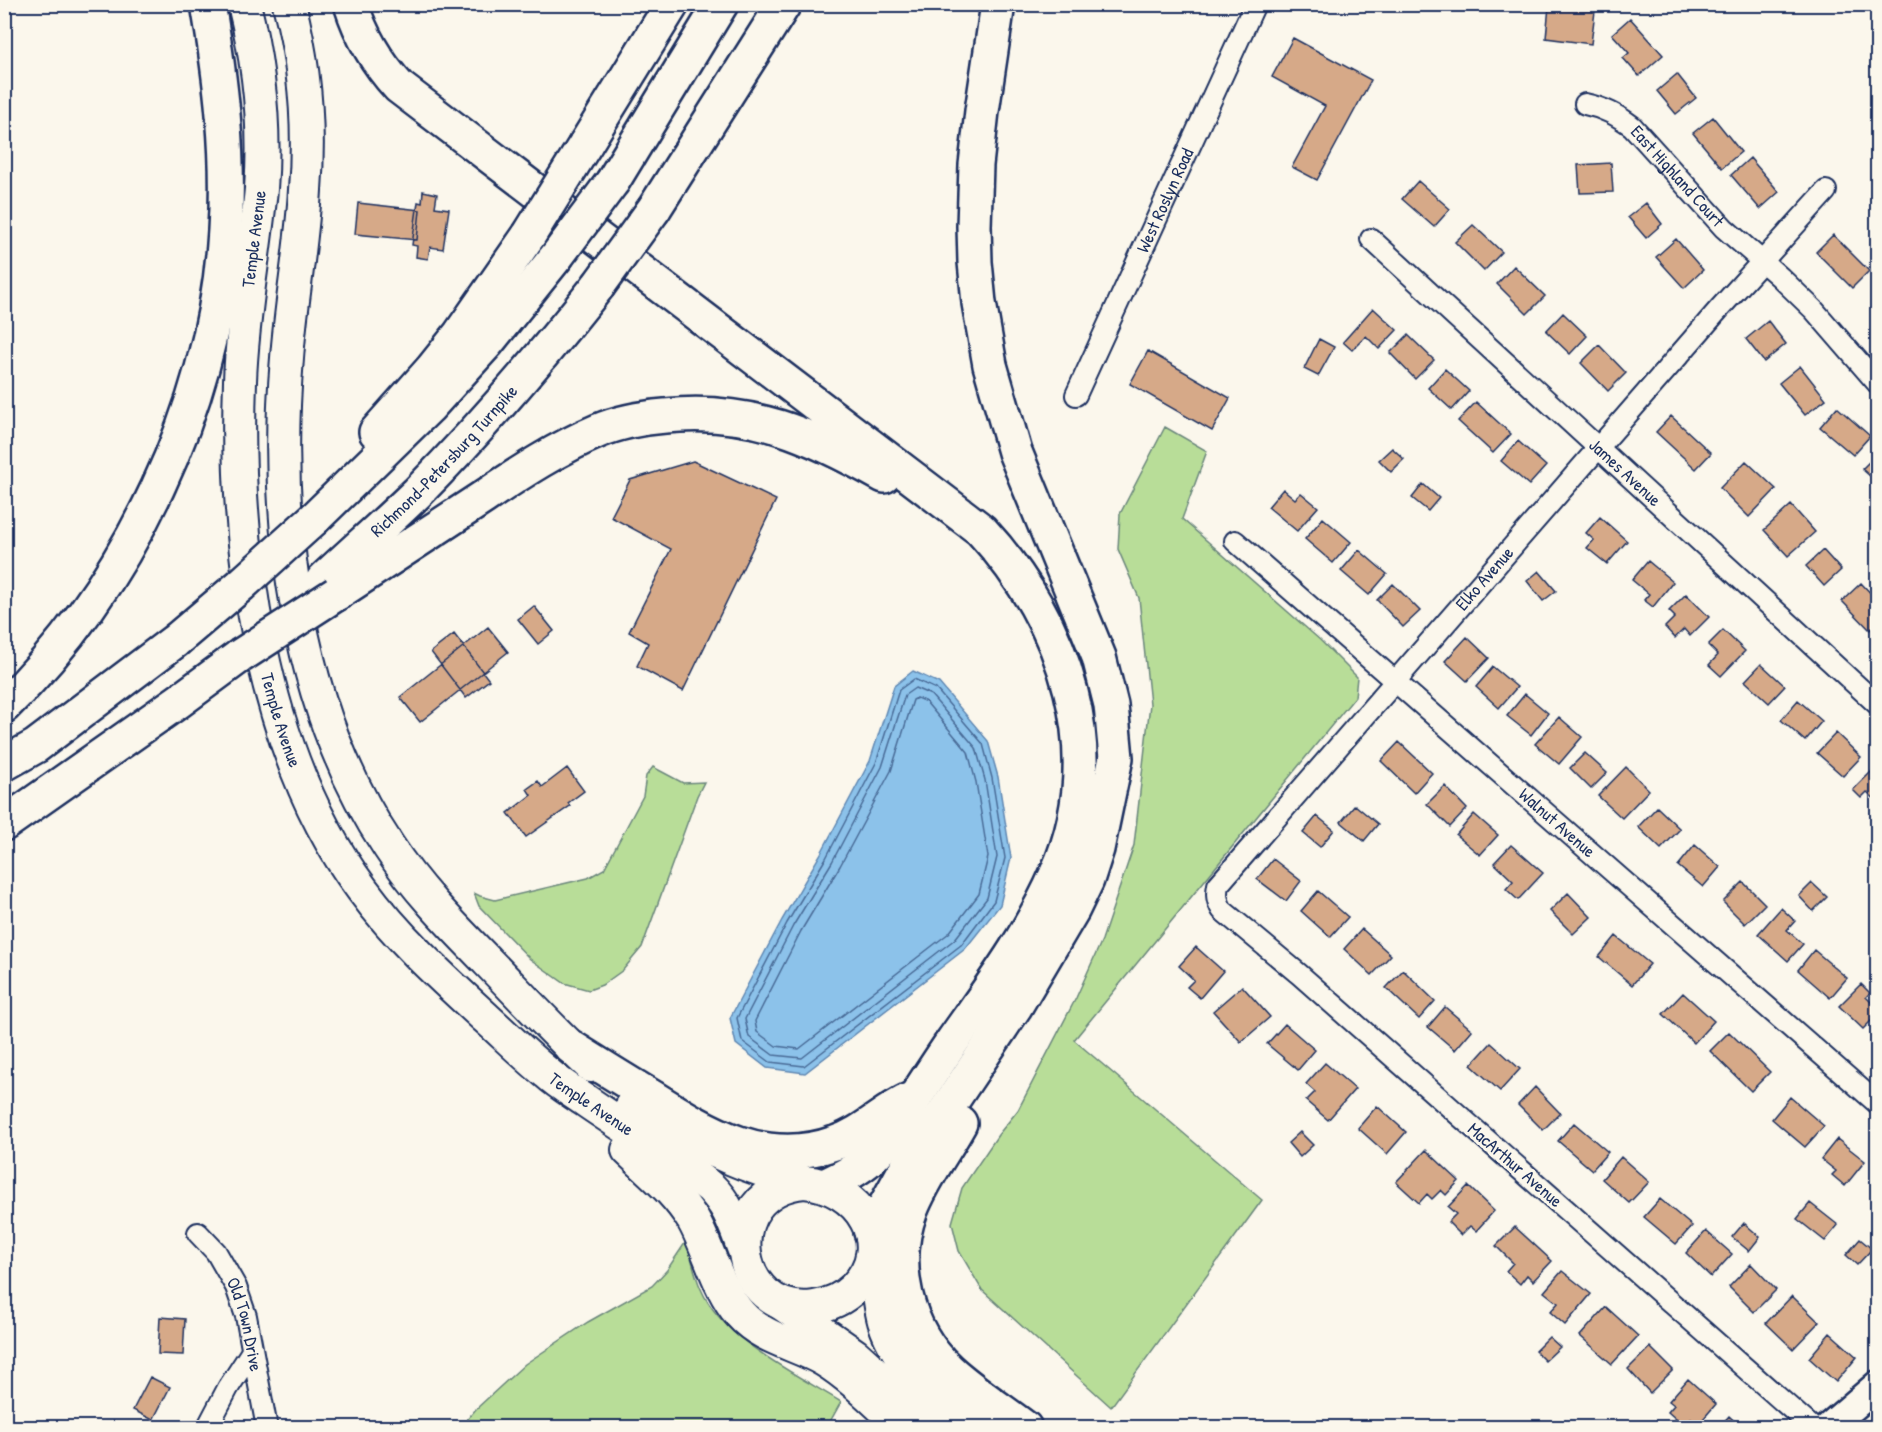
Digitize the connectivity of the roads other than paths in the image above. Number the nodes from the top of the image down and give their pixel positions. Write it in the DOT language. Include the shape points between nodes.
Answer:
graph roads {
  1 [pos="208,4"];
  2 [pos="244,4"];
  3 [pos="289,4"];
  4 [pos="351,4"];
  5 [pos="368,4"];
  6 [pos="672,4"];
  7 [pos="721,4"];
  8 [pos="784,4"];
  9 [pos="998,4"];
  10 [pos="1256,4"];
  11 [pos="1585,104"];
  12 [pos="1826,191"];
  13 [pos="1371,239"];
  14 [pos="1762,261"];
  15 [pos="1878,384"];
  16 [pos="1076,395"];
  17 [pos="1598,449"];
  18 [pos="314,511"];
  19 [pos="1235,541"];
  20 [pos="329,587"];
  21 [pos="1033,598"];
  22 [pos="1395,680"];
  23 [pos="1878,705"];
  24 [pos="4,706"];
  25 [pos="4,765"];
  26 [pos="1104,818"];
  27 [pos="4,824"];
  28 [pos="1217,902"];
  29 [pos="571,1047"];
  30 [pos="979,1060"];
  31 [pos="549,1075"];
  32 [pos="916,1096"];
  33 [pos="1878,1104"];
  34 [pos="815,1184"];
  35 [pos="198,1233"];
  36 [pos="873,1238"];
  37 [pos="744,1250"];
  38 [pos="769,1295"];
  39 [pos="252,1351"];
  40 [pos="1878,1385"];
  41 [pos="207,1428"];
  42 [pos="267,1428"];
  43 [pos="904,1428"];
  44 [pos="936,1428"];
  45 [pos="979,1428"];
  46 [pos="1025,1428"];
  47 [pos="1813,1428"];
  48 [pos="1828,1428"];
  1 -- 24 [label="highway" via="226,132 225,232 218,291 192,400 154,495 131,539 100,589 43,665"];
  2 -- 31 [label="main road, Temple Avenue" via="261,91 262,146 261,188 240,369 239,469 244,541 260,646 276,709 305,788 339,855 360,886 421,958"];
  3 -- 29 [label="main road, Temple Avenue" via="303,74 307,154 286,363 283,437 289,557 313,675 350,777 408,875"];
  4 -- 21 [label="highway" via="373,53 399,87 963,515 997,547"];
  5 -- 26 [label="highway" via="386,46 414,80 957,489 1013,536 1065,605 1095,684 1104,756"];
  6 -- 18 [label="highway, bridge" via="530,235 493,288 439,361"];
  7 -- 18 [label="highway, bridge" via="613,181 557,256 429,407"];
  8 -- 20 [label="highway, Richmond-Petersburg Turnpike, bridge" via="654,209 598,286 510,393"];
  9 -- 26 [label="highway" via="976,165 974,226 979,303 990,365 1015,452 1106,681 1116,758"];
  10 -- 16 [label="street, West Roslyn Road"];
  11 -- 14 [label="street, East Highland Court" via="1600,107 1632,126 1711,215"];
  12 -- 14 [label="street, Elko Avenue"];
  13 -- 17 [label="street, James Avenue"];
  14 -- 15 [label="street, East Highland Court" via="1814,310"];
  14 -- 17 [label="street, Elko Avenue"];
  17 -- 22 [label="street, Elko Avenue"];
  17 -- 23 [label="street, James Avenue"];
  18 -- 25 [label="highway, bridge" via="241,585 175,641 36,746"];
  19 -- 22 [label="street, Walnut Avenue"];
  20 -- 21 [label="highway" via="537,462 600,430 625,422 708,414 787,429 862,464 956,524"];
  20 -- 27 [label="highway, Richmond-Petersburg Turnpike, bridge" via="179,701"];
  21 -- 32 [label="highway" via="1058,648 1076,711 1079,775 1069,840 1045,900"];
  22 -- 28 [label="street, Elko Avenue" via="1218,885"];
  22 -- 33 [label="street, Walnut Avenue"];
  26 -- 30 [label="highway" via="1087,880 1073,909"];
  28 -- 47 [label="street, MacArthur Avenue"];
  29 -- 32 [label="highway" via="707,1130 738,1144 774,1152 835,1144"];
  29 -- 34 [label="main road, Temple Avenue" via="632,1100 690,1140 754,1168"];
  30 -- 36 [label="highway" via="914,1154"];
  30 -- 46 [label="highway" via="972,1103 924,1183 907,1223 902,1252 903,1287 916,1325 937,1358"];
  31 -- 37 [label="main road, Temple Avenue" via="711,1188 727,1207"];
  31 -- 43 [label="main road" via="674,1193 693,1221 727,1295 741,1315 762,1332 826,1361"];
  32 -- 34 [label="highway" via="875,1155 860,1167"];
  34 -- 36 [label="main road" via="836,1190 854,1203"];
  34 -- 37 [label="main road" via="788,1185 757,1206 746,1227"];
  35 -- 39 [label="street, Old Town Drive" via="216,1252 236,1287"];
  36 -- 38 [label="main road" via="867,1271 849,1294 835,1302 807,1308 787,1305"];
  36 -- 45 [label="main road" via="882,1313 896,1349 928,1385"];
  37 -- 38 [label="main road" via="751,1275"];
  38 -- 44 [label="main road" via="855,1355"];
  39 -- 41 [label="street"];
  39 -- 42 [label="street, Old Town Drive"];
  40 -- 48 [label="street"];
}
